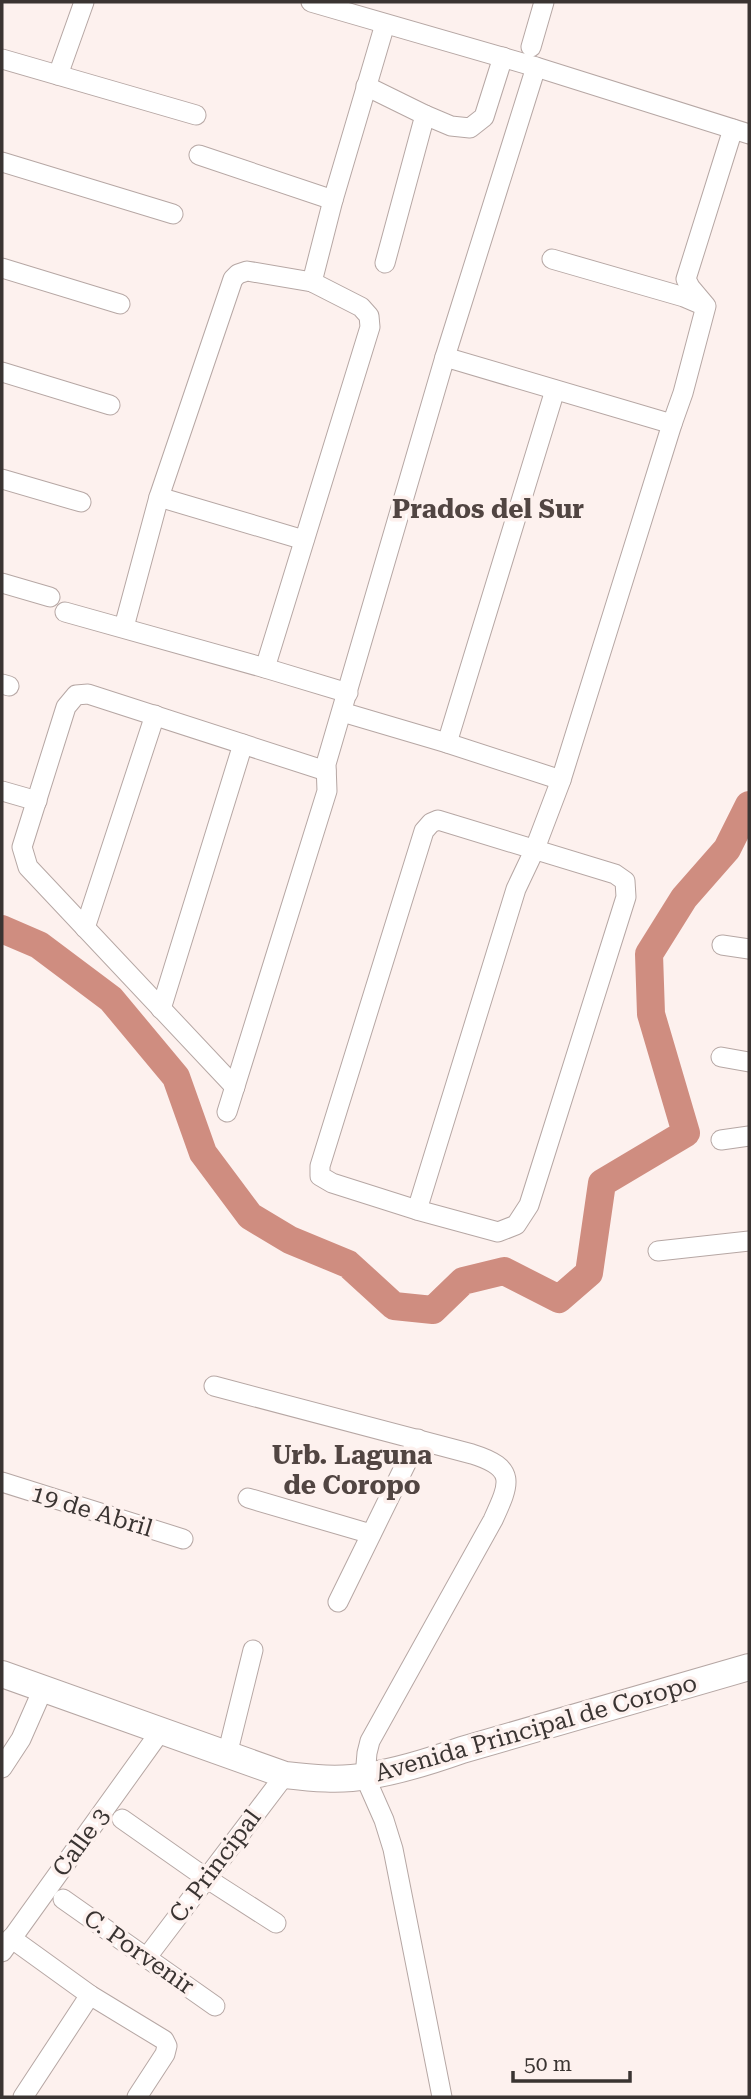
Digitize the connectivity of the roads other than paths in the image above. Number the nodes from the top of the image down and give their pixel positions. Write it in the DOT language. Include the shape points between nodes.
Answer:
graph roads {
  1 [pos="84,2"];
  2 [pos="311,2"];
  3 [pos="544,2"];
  4 [pos="385,24"];
  5 [pos="531,47"];
  6 [pos="503,57"];
  7 [pos="2,59"];
  8 [pos="536,67"];
  9 [pos="58,75"];
  10 [pos="366,86"];
  11 [pos="196,115"];
  12 [pos="425,115"];
  13 [pos="741,131"];
  14 [pos="199,155"];
  15 [pos="2,162"];
  16 [pos="333,200"];
  17 [pos="173,214"];
  18 [pos="552,259"];
  19 [pos="385,263"];
  20 [pos="2,268"];
  21 [pos="312,282"];
  22 [pos="120,304"];
  23 [pos="706,306"];
  24 [pos="445,357"];
  25 [pos="2,372"];
  26 [pos="555,390"];
  27 [pos="110,405"];
  28 [pos="672,424"];
  29 [pos="2,479"];
  30 [pos="159,497"];
  31 [pos="81,502"];
  32 [pos="304,540"];
  33 [pos="2,583"];
  34 [pos="50,597"];
  35 [pos="65,612"];
  36 [pos="124,627"];
  37 [pos="265,668"];
  38 [pos="345,703"];
  39 [pos="155,715"];
  40 [pos="447,743"];
  41 [pos="243,744"];
  42 [pos="327,771"];
  43 [pos="561,780"];
  44 [pos="2,791"];
  45 [pos="37,801"];
  46 [pos="534,851"];
  47 [pos="85,928"];
  48 [pos="722,944"];
  49 [pos="749,949"];
  50 [pos="161,1009"];
  51 [pos="721,1058"];
  52 [pos="749,1062"];
  53 [pos="234,1087"];
  54 [pos="227,1112"];
  55 [pos="749,1136"];
  56 [pos="720,1140"];
  57 [pos="417,1210"];
  58 [pos="749,1241"];
  59 [pos="658,1251"];
  60 [pos="214,1386"];
  61 [pos="418,1439"];
  62 [pos="3,1488"];
  63 [pos="248,1498"];
  64 [pos="371,1534"];
  65 [pos="183,1539"];
  66 [pos="338,1602"];
  67 [pos="253,1650"];
  68 [pos="749,1667"];
  69 [pos="2,1674"];
  70 [pos="43,1689"];
  71 [pos="160,1732"];
  72 [pos="227,1755"];
  73 [pos="2,1768"];
  74 [pos="285,1775"];
  75 [pos="365,1777"];
  76 [pos="122,1819"];
  77 [pos="206,1878"];
  78 [pos="62,1899"];
  79 [pos="276,1923"];
  80 [pos="6,1945"];
  81 [pos="147,1957"];
  82 [pos="90,1995"];
  83 [pos="215,2006"];
  84 [pos="23,2097"];
  85 [pos="137,2097"];
  86 [pos="442,2097"];
  1 -- 9 [label="street"];
  2 -- 4 [label="street"];
  3 -- 5 [label="street"];
  4 -- 6 [label="street"];
  4 -- 10 [label="street"];
  6 -- 8 [label="street"];
  6 -- 12 [label="street" via="484,117 470,128"];
  7 -- 9 [label="street"];
  8 -- 13 [label="street"];
  8 -- 24 [label="street"];
  9 -- 11 [label="street"];
  10 -- 12 [label="street"];
  10 -- 16 [label="street"];
  12 -- 19 [label="street"];
  13 -- 23 [label="street" via="687,279"];
  14 -- 16 [label="street"];
  15 -- 17 [label="street"];
  16 -- 21 [label="street"];
  18 -- 23 [label="street"];
  20 -- 22 [label="street"];
  21 -- 30 [label="street" via="247,271 233,279"];
  21 -- 32 [label="street" via="361,307 369,316 370,327"];
  23 -- 28 [label="street"];
  24 -- 26 [label="street"];
  24 -- 38 [label="street"];
  25 -- 27 [label="street"];
  26 -- 28 [label="street"];
  26 -- 40 [label="street"];
  28 -- 43 [label="street"];
  29 -- 31 [label="street"];
  30 -- 32 [label="street"];
  30 -- 36 [label="street"];
  32 -- 37 [label="street"];
  33 -- 34 [label="street"];
  35 -- 36 [label="street"];
  36 -- 37 [label="street"];
  37 -- 38 [label="street"];
  38 -- 40 [label="street"];
  38 -- 42 [label="street"];
  39 -- 41 [label="street"];
  39 -- 45 [label="street" via="88,694 76,695 66,707"];
  39 -- 47 [label="street"];
  40 -- 43 [label="street"];
  41 -- 42 [label="street"];
  41 -- 50 [label="street"];
  42 -- 53 [label="street" via="327,791"];
  43 -- 46 [label="street"];
  44 -- 45 [label="street"];
  45 -- 47 [label="street" via="22,848 28,867"];
  46 -- 57 [label="street" via="516,889"];
  46 -- 57 [label="street" via="615,874 625,881 626,897 530,1205 516,1225 498,1232"];
  46 -- 57 [label="street" via="438,820 424,831 320,1166 320,1176 332,1183"];
  47 -- 50 [label="street"];
  48 -- 49 [label="street"];
  50 -- 53 [label="street"];
  51 -- 52 [label="street"];
  53 -- 54 [label="street"];
  55 -- 56 [label="street"];
  58 -- 59 [label="street"];
  60 -- 61 [label="street"];
  61 -- 64 [label="street"];
  61 -- 75 [label="street" via="492,1460 502,1469 506,1489 370,1741"];
  62 -- 65 [label="street, 19 de Abril"];
  63 -- 64 [label="street"];
  64 -- 66 [label="street"];
  67 -- 72 [label="street"];
  68 -- 75 [label="street, Avenida Principal de Coropo"];
  69 -- 70 [label="street, Avenida Principal de Coropo"];
  70 -- 71 [label="street, Avenida Principal de Coropo"];
  70 -- 73 [label="street" via="22,1738"];
  71 -- 72 [label="street, Avenida Principal de Coropo"];
  71 -- 80 [label="street, Calle 3"];
  72 -- 74 [label="street, Avenida Principal de Coropo"];
  74 -- 75 [label="street, Avenida Principal de Coropo"];
  74 -- 77 [label="street, C. Principal"];
  75 -- 86 [label="street" via="393,1849"];
  76 -- 77 [label="street"];
  77 -- 79 [label="street"];
  77 -- 81 [label="street, C. Principal"];
  78 -- 81 [label="street, C. Porvenir"];
  80 -- 82 [label="street"];
  81 -- 83 [label="street, C. Porvenir"];
  82 -- 84 [label="street"];
  82 -- 85 [label="street" via="164,2040 165,2054"];
}
